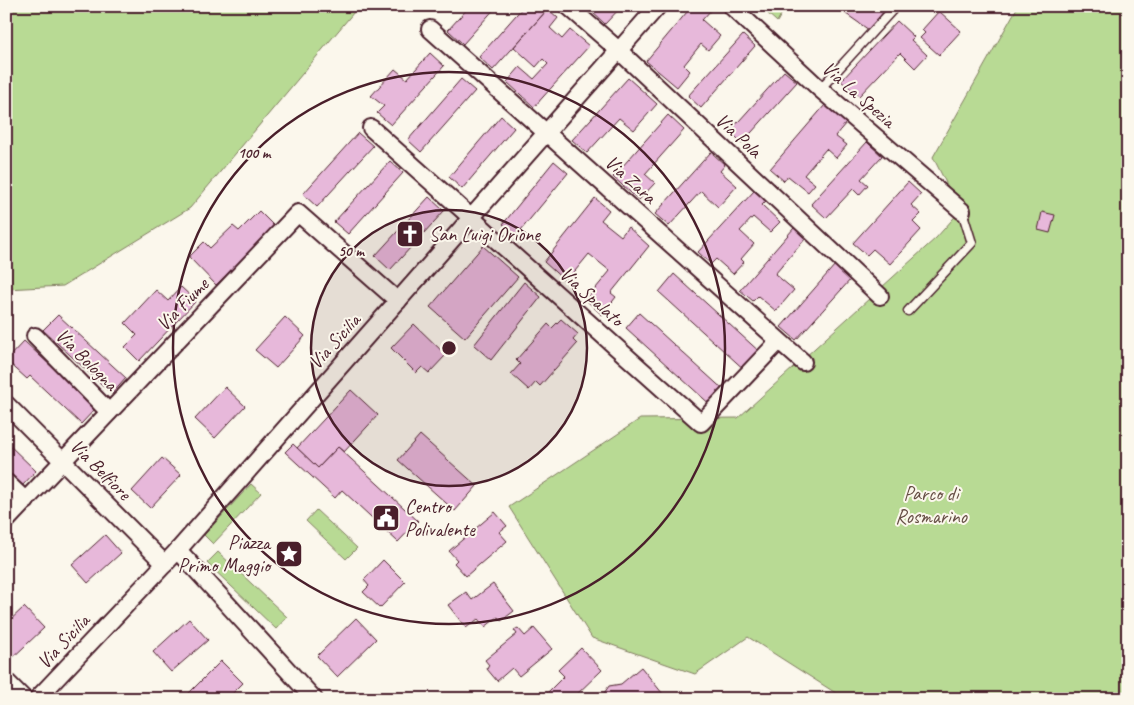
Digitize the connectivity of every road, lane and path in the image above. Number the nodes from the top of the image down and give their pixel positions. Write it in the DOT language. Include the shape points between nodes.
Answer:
graph roads {
  1 [pos="568,6"];
  2 [pos="658,6"];
  3 [pos="731,6"];
  4 [pos="896,6"];
  5 [pos="430,29"];
  6 [pos="618,51"];
  7 [pos="820,89"];
  8 [pos="371,128"];
  9 [pos="547,131"];
  10 [pos="962,211"];
  11 [pos="472,216"];
  12 [pos="880,296"];
  13 [pos="398,301"];
  14 [pos="908,311"];
  15 [pos="35,336"];
  16 [pos="778,342"];
  17 [pos="803,362"];
  18 [pos="6,404"];
  19 [pos="109,412"];
  20 [pos="63,461"];
  21 [pos="6,482"];
  22 [pos="26,500"];
  23 [pos="6,521"];
  24 [pos="178,550"];
  25 [pos="165,564"];
  26 [pos="6,681"];
  27 [pos="24,699"];
  28 [pos="37,699"];
  29 [pos="314,699"];
  1 -- 6 [label="street, Via Pola"];
  2 -- 6 [label="street, Via Sicilia"];
  3 -- 7 [label="street, Via La Spezia"];
  4 -- 7 [label="lane"];
  5 -- 9 [label="street, Via Zara"];
  6 -- 9 [label="street, Via Sicilia"];
  6 -- 12 [label="street, Via Pola"];
  7 -- 10 [label="street, Via La Spezia"];
  8 -- 11 [label="street, Via Spalato"];
  9 -- 11 [label="street, Via Sicilia"];
  9 -- 16 [label="street, Via Zara"];
  10 -- 14 [label="lane" via="972,243"];
  11 -- 13 [label="street, Via Sicilia"];
  11 -- 16 [label="street, Via Spalato" via="701,423"];
  13 -- 19 [label="street, Via Fiume" via="298,213"];
  13 -- 24 [label="street, Via Sicilia"];
  15 -- 19 [label="street, Via Bologna"];
  16 -- 17 [label="street, Via Zara"];
  18 -- 20 [label="street, Via Belfiore"];
  19 -- 20 [label="street, Via Fiume"];
  20 -- 22 [label="street, Via Fiume"];
  20 -- 25 [label="street, Via Belfiore"];
  21 -- 22 [label="street"];
  22 -- 23 [label="street, Via Fiume"];
  24 -- 25 [label="street, Via Sicilia"];
  24 -- 29 [label="street"];
  25 -- 28 [label="street, Via Sicilia"];
  26 -- 27 [label="street"];
}
